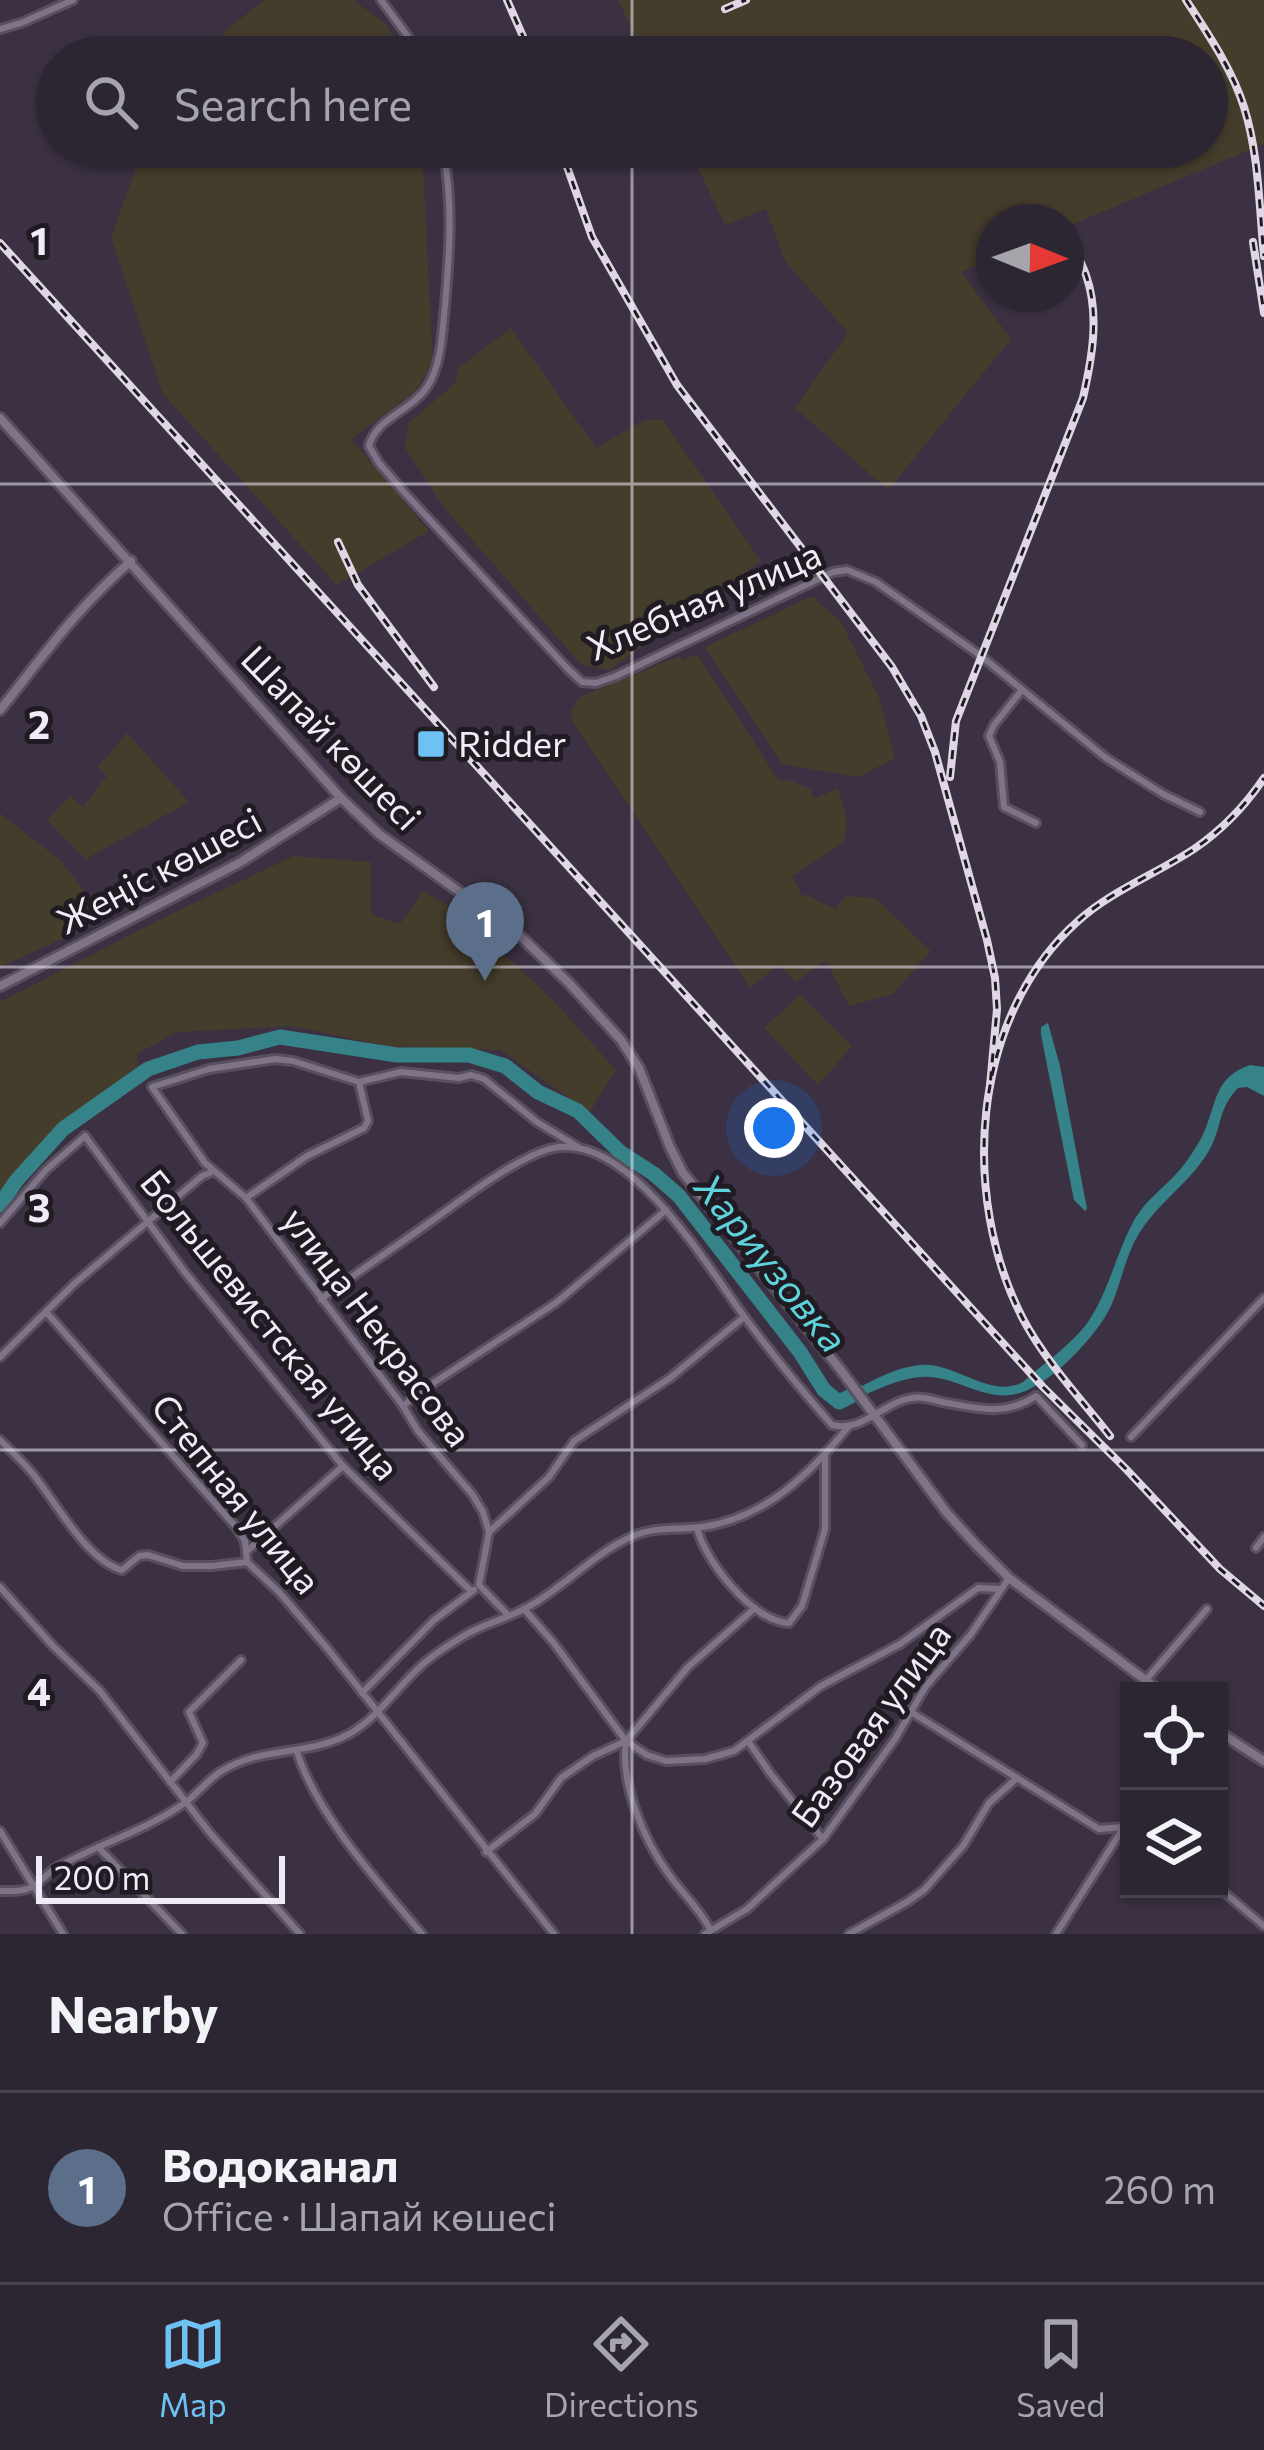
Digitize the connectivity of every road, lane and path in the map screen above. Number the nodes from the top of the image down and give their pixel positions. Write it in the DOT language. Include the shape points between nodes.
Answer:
graph roads {
  1 [pos="73,0"];
  2 [pos="381,0"];
  3 [pos="0,29"];
  4 [pos="409,36"];
  5 [pos="445,168"];
  6 [pos="0,418"];
  7 [pos="131,561"];
  8 [pos="1021,691"];
  9 [pos="0,710"];
  10 [pos="340,798"];
  11 [pos="1200,812"];
  12 [pos="1036,823"];
  13 [pos="0,986"];
  14 [pos="359,1082"];
  15 [pos="578,1147"];
  16 [pos="212,1172"];
  17 [pos="246,1198"];
  18 [pos="666,1210"];
  19 [pos="150,1221"];
  20 [pos="0,1223"];
  21 [pos="1264,1298"];
  22 [pos="321,1299"];
  23 [pos="47,1313"];
  24 [pos="744,1317"];
  25 [pos="0,1358"];
  26 [pos="403,1406"];
  27 [pos="876,1416"];
  28 [pos="848,1427"];
  29 [pos="1131,1437"];
  30 [pos="0,1440"];
  31 [pos="1082,1445"];
  32 [pos="825,1455"];
  33 [pos="343,1466"];
  34 [pos="697,1528"];
  35 [pos="489,1532"];
  36 [pos="1264,1537"];
  37 [pos="1256,1548"];
  38 [pos="247,1552"];
  39 [pos="247,1562"];
  40 [pos="1009,1578"];
  41 [pos="0,1587"];
  42 [pos="475,1588"];
  43 [pos="1001,1589"];
  44 [pos="755,1608"];
  45 [pos="1208,1609"];
  46 [pos="524,1610"];
  47 [pos="508,1615"];
  48 [pos="242,1660"];
  49 [pos="1145,1681"];
  50 [pos="362,1693"];
  51 [pos="911,1712"];
  52 [pos="377,1713"];
  53 [pos="1228,1738"];
  54 [pos="748,1741"];
  55 [pos="626,1742"];
  56 [pos="297,1752"];
  57 [pos="1264,1761"];
  58 [pos="1017,1778"];
  59 [pos="170,1782"];
  60 [pos="186,1802"];
  61 [pos="1120,1829"];
  62 [pos="0,1831"];
  63 [pos="1120,1838"];
  64 [pos="823,1839"];
  65 [pos="98,1847"];
  66 [pos="486,1852"];
  67 [pos="34,1886"];
  68 [pos="0,1891"];
  69 [pos="1228,1896"];
  70 [pos="1264,1926"];
  71 [pos="708,1932"];
  72 [pos="63,1934"];
  73 [pos="182,1934"];
  74 [pos="300,1934"];
  75 [pos="422,1934"];
  76 [pos="554,1934"];
  77 [pos="850,1934"];
  78 [pos="1056,1934"];
  1 -- 3 [label="street"];
  2 -- 4 [label="street"];
  5 -- 8 [label="street, Хлебная улица" via="452,228 438,364 409,407 372,434 370,446 582,682 596,683 847,570 876,582"];
  6 -- 7 [label="street, Шапай көшесі"];
  7 -- 9 [label="street" via="61,630"];
  7 -- 10 [label="street, Шапай көшесі"];
  8 -- 11 [label="street, Хлебная улица" via="1106,758"];
  8 -- 12 [label="street" via="989,736 1004,807"];
  10 -- 13 [label="street, Жеңіс көшесі" via="239,863"];
  10 -- 27 [label="street, Шапай көшесі" via="517,934 621,1040 683,1173"];
  14 -- 15 [label="street" via="400,1072 471,1075"];
  14 -- 16 [label="street, улица Некрасова" via="275,1059 152,1088"];
  14 -- 17 [label="street" via="364,1128"];
  15 -- 18 [label="street" via="620,1169"];
  15 -- 22 [label="street" via="545,1150 475,1189"];
  16 -- 17 [label="street, улица Некрасова"];
  16 -- 19 [label="street"];
  17 -- 22 [label="street, улица Некрасова"];
  18 -- 24 [label="street"];
  18 -- 26 [label="street" via="556,1302"];
  19 -- 20 [label="street, Большевистская улица" via="86,1136"];
  19 -- 23 [label="street"];
  19 -- 33 [label="street, Большевистская улица"];
  21 -- 29 [label="street"];
  22 -- 26 [label="street, улица Некрасова"];
  23 -- 25 [label="street"];
  23 -- 38 [label="street, Степная улица" via="236,1528"];
  24 -- 28 [label="street" via="832,1425"];
  24 -- 35 [label="street" via="574,1442"];
  26 -- 35 [label="street, улица Некрасова" via="472,1494"];
  27 -- 28 [label="street"];
  27 -- 31 [label="street" via="912,1397 989,1411 1036,1396"];
  27 -- 40 [label="street, Шапай көшесі" via="947,1513"];
  28 -- 32 [label="street"];
  30 -- 39 [label="street" via="114,1569 139,1556 183,1566"];
  32 -- 34 [label="street" via="782,1495"];
  32 -- 44 [label="street" via="825,1528 802,1606 789,1623"];
  33 -- 38 [label="street"];
  33 -- 42 [label="street, Большевистская улица"];
  34 -- 44 [label="street" via="709,1560"];
  34 -- 46 [label="street" via="656,1528 630,1538"];
  35 -- 42 [label="street"];
  36 -- 37 [label="street"];
  38 -- 39 [label="street, Степная улица"];
  39 -- 50 [label="street, Степная улица"];
  40 -- 43 [label="street, Базовая улица"];
  40 -- 49 [label="street, Шапай көшесі"];
  41 -- 59 [label="street" via="100,1691"];
  42 -- 47 [label="street"];
  42 -- 50 [label="street"];
  43 -- 51 [label="street, Базовая улица"];
  43 -- 54 [label="street" via="978,1588"];
  44 -- 55 [label="street" via="688,1666"];
  45 -- 49 [label="street"];
  46 -- 47 [label="street"];
  46 -- 55 [label="street"];
  47 -- 52 [label="street" via="422,1665"];
  48 -- 59 [label="street" via="189,1712 203,1743"];
  50 -- 52 [label="street, Степная улица"];
  51 -- 58 [label="street"];
  51 -- 64 [label="street, Базовая улица"];
  52 -- 56 [label="street" via="353,1732"];
  52 -- 66 [label="street, Степная улица"];
  53 -- 57 [label="street"];
  54 -- 55 [label="street" via="718,1756 666,1761"];
  54 -- 64 [label="street"];
  55 -- 66 [label="street" via="561,1778 535,1814"];
  55 -- 71 [label="street" via="625,1777 641,1821"];
  56 -- 60 [label="street" via="244,1760"];
  56 -- 75 [label="street" via="334,1822"];
  58 -- 61 [label="street" via="1100,1829"];
  58 -- 77 [label="street" via="924,1890"];
  59 -- 60 [label="street"];
  60 -- 65 [label="street"];
  60 -- 74 [label="street"];
  62 -- 67 [label="street"];
  63 -- 78 [label="street"];
  64 -- 71 [label="street, Базовая улица" via="747,1909"];
  65 -- 67 [label="street"];
  65 -- 73 [label="street"];
  66 -- 76 [label="street, Степная улица"];
  67 -- 68 [label="street"];
  67 -- 72 [label="street"];
  69 -- 70 [label="street"];
}
